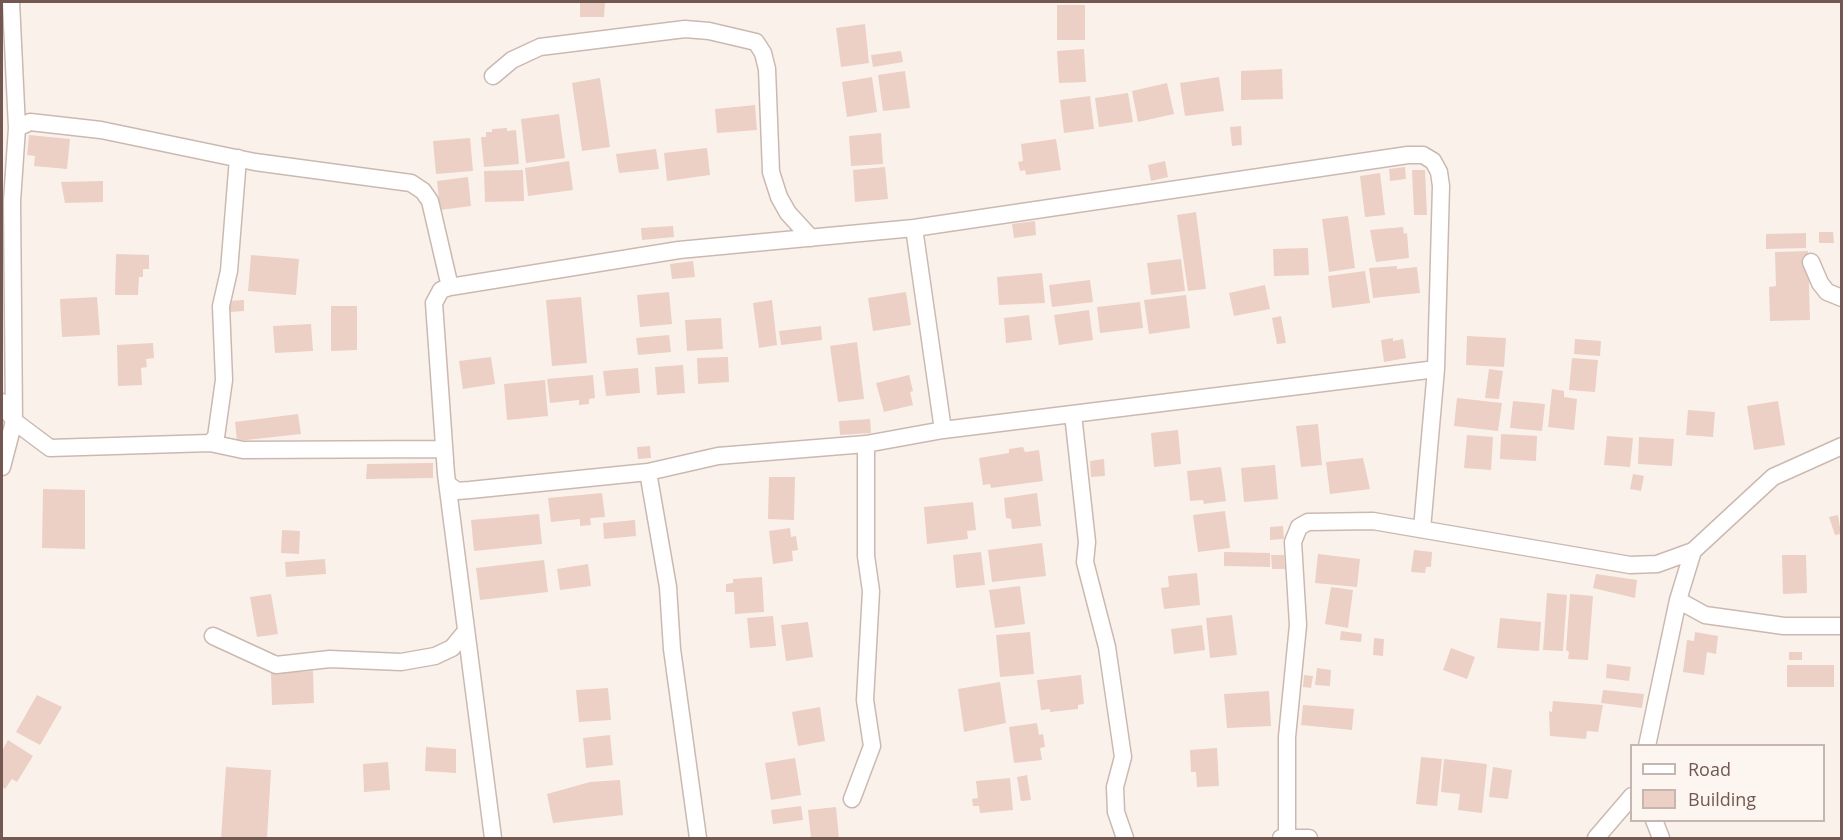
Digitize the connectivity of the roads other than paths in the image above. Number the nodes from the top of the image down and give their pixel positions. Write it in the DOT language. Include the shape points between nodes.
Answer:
graph roads {
  1 [pos="11,2"];
  2 [pos="2,36"];
  3 [pos="13,56"];
  4 [pos="493,76"];
  5 [pos="17,128"];
  6 [pos="238,158"];
  7 [pos="8,164"];
  8 [pos="914,228"];
  9 [pos="811,237"];
  10 [pos="1811,262"];
  11 [pos="450,286"];
  12 [pos="1842,298"];
  13 [pos="1436,369"];
  14 [pos="2,402"];
  15 [pos="1073,414"];
  16 [pos="14,422"];
  17 [pos="943,430"];
  18 [pos="210,443"];
  19 [pos="866,444"];
  20 [pos="1842,446"];
  21 [pos="444,449"];
  22 [pos="2,467"];
  23 [pos="648,472"];
  24 [pos="449,485"];
  25 [pos="1422,529"];
  26 [pos="1693,551"];
  27 [pos="1678,600"];
  28 [pos="1842,626"];
  29 [pos="466,631"];
  30 [pos="213,636"];
  31 [pos="1647,744"];
  32 [pos="1630,798"];
  33 [pos="852,799"];
  34 [pos="1655,822"];
  35 [pos="493,838"];
  36 [pos="698,838"];
  37 [pos="1125,838"];
  38 [pos="1284,838"];
  39 [pos="1309,838"];
  40 [pos="1596,838"];
  41 [pos="1661,838"];
  1 -- 3 [label="street"];
  2 -- 3 [label="street"];
  3 -- 5 [label="street"];
  4 -- 9 [label="street" via="512,60 540,47 685,29 756,42 767,69 771,172 788,213"];
  5 -- 6 [label="street" via="30,122 101,130"];
  5 -- 7 [label="street"];
  6 -- 11 [label="street" via="411,183 430,201"];
  6 -- 18 [label="street" via="230,271 221,306 224,381 216,437"];
  7 -- 16 [label="street" via="12,201"];
  8 -- 9 [label="street"];
  8 -- 13 [label="street" via="1408,154 1423,155 1439,172 1441,186"];
  8 -- 17 [label="street"];
  9 -- 11 [label="street" via="679,250"];
  10 -- 12 [label="street" via="1827,292"];
  11 -- 21 [label="street" via="441,290 434,303"];
  13 -- 15 [label="street"];
  13 -- 25 [label="street"];
  14 -- 16 [label="street"];
  15 -- 17 [label="street"];
  15 -- 37 [label="street" via="1087,542 1085,562 1107,647 1123,758 1115,787 1116,812"];
  16 -- 18 [label="street" via="50,447"];
  16 -- 22 [label="street"];
  17 -- 19 [label="street"];
  18 -- 21 [label="street" via="243,450"];
  19 -- 23 [label="street" via="718,456"];
  19 -- 33 [label="street" via="866,556 871,591 865,700 872,746"];
  20 -- 26 [label="street" via="1773,477"];
  21 -- 24 [label="street"];
  23 -- 24 [label="street" via="457,491"];
  23 -- 36 [label="street" via="668,587 672,649"];
  24 -- 29 [label="street"];
  25 -- 26 [label="street" via="1630,565 1657,564"];
  25 -- 38 [label="street" via="1373,521 1308,522 1299,527 1293,542 1298,625 1287,737"];
  26 -- 27 [label="street"];
  27 -- 28 [label="street" via="1705,615 1784,626"];
  27 -- 31 [label="street"];
  29 -- 30 [label="street" via="452,648 435,656 401,662 330,659 276,665"];
  29 -- 35 [label="street"];
  32 -- 40 [label="street"];
  34 -- 41 [label="street"];
  38 -- 39 [label="street"];
}
